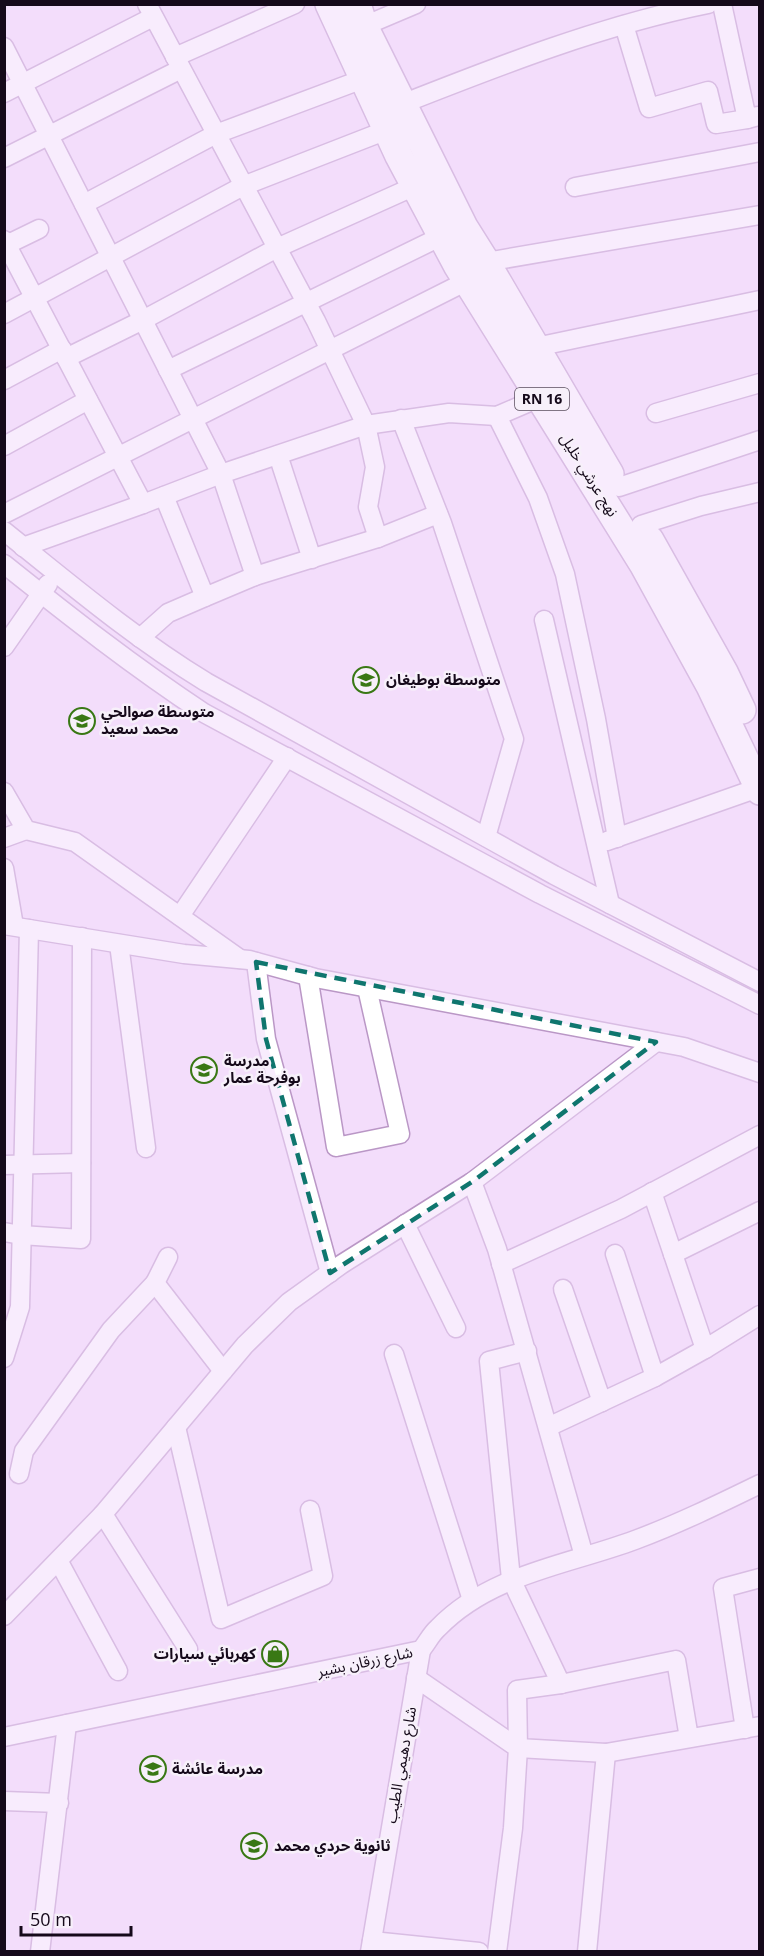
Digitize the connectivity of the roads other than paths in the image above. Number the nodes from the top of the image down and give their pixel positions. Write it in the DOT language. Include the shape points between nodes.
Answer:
graph roads {
  1 [pos="295,4"];
  2 [pos="329,4"];
  3 [pos="416,4"];
  4 [pos="722,4"];
  5 [pos="701,5"];
  6 [pos="150,11"];
  7 [pos="361,15"];
  8 [pos="624,25"];
  9 [pos="4,47"];
  10 [pos="178,63"];
  11 [pos="363,79"];
  12 [pos="23,84"];
  13 [pos="4,93"];
  14 [pos="402,104"];
  15 [pos="753,117"];
  16 [pos="387,130"];
  17 [pos="216,134"];
  18 [pos="50,136"];
  19 [pos="759,152"];
  20 [pos="4,159"];
  21 [pos="243,186"];
  22 [pos="415,186"];
  23 [pos="575,187"];
  24 [pos="84,204"];
  25 [pos="759,215"];
  26 [pos="39,229"];
  27 [pos="442,236"];
  28 [pos="5,243"];
  29 [pos="277,248"];
  30 [pos="111,256"];
  31 [pos="486,262"];
  32 [pos="467,281"];
  33 [pos="35,298"];
  34 [pos="759,300"];
  35 [pos="305,302"];
  36 [pos="4,314"];
  37 [pos="143,320"];
  38 [pos="536,347"];
  39 [pos="330,350"];
  40 [pos="64,354"];
  41 [pos="168,370"];
  42 [pos="4,380"];
  43 [pos="759,383"];
  44 [pos="541,397"];
  45 [pos="88,400"];
  46 [pos="656,413"];
  47 [pos="497,416"];
  48 [pos="401,418"];
  49 [pos="193,419"];
  50 [pos="4,425"];
  51 [pos="366,425"];
  52 [pos="759,440"];
  53 [pos="9,444"];
  54 [pos="278,455"];
  55 [pos="118,457"];
  56 [pos="221,474"];
  57 [pos="619,488"];
  58 [pos="759,492"];
  59 [pos="164,496"];
  60 [pos="142,504"];
  61 [pos="4,514"];
  62 [pos="438,514"];
  63 [pos="641,525"];
  64 [pos="4,531"];
  65 [pos="378,538"];
  66 [pos="23,547"];
  67 [pos="312,559"];
  68 [pos="4,564"];
  69 [pos="56,573"];
  70 [pos="255,576"];
  71 [pos="40,593"];
  72 [pos="205,597"];
  73 [pos="544,620"];
  74 [pos="140,638"];
  75 [pos="4,647"];
  76 [pos="759,746"];
  77 [pos="287,758"];
  78 [pos="759,789"];
  79 [pos="4,792"];
  80 [pos="26,830"];
  81 [pos="486,837"];
  82 [pos="4,838"];
  83 [pos="617,838"];
  84 [pos="596,845"];
  85 [pos="4,868"];
  86 [pos="610,904"];
  87 [pos="180,916"];
  88 [pos="16,927"];
  89 [pos="82,937"];
  90 [pos="119,944"];
  91 [pos="249,961"];
  92 [pos="308,976"];
  93 [pos="759,982"];
  94 [pos="367,988"];
  95 [pos="759,1005"];
  96 [pos="656,1042"];
  97 [pos="759,1073"];
  98 [pos="759,1135"];
  99 [pos="146,1148"];
  100 [pos="81,1164"];
  101 [pos="4,1165"];
  102 [pos="23,1165"];
  103 [pos="472,1182"];
  104 [pos="652,1192"];
  105 [pos="759,1211"];
  106 [pos="405,1224"];
  107 [pos="13,1234"];
  108 [pos="615,1254"];
  109 [pos="673,1254"];
  110 [pos="168,1257"];
  111 [pos="501,1264"];
  112 [pos="330,1273"];
  113 [pos="155,1283"];
  114 [pos="563,1289"];
  115 [pos="759,1315"];
  116 [pos="456,1328"];
  117 [pos="705,1349"];
  118 [pos="527,1352"];
  119 [pos="394,1354"];
  120 [pos="4,1358"];
  121 [pos="223,1371"];
  122 [pos="655,1377"];
  123 [pos="602,1402"];
  124 [pos="176,1427"];
  125 [pos="548,1427"];
  126 [pos="19,1474"];
  127 [pos="759,1484"];
  128 [pos="310,1510"];
  129 [pos="103,1514"];
  130 [pos="584,1556"];
  131 [pos="59,1562"];
  132 [pos="759,1578"];
  133 [pos="511,1579"];
  134 [pos="472,1600"];
  135 [pos="4,1616"];
  136 [pos="188,1648"];
  137 [pos="422,1650"];
  138 [pos="118,1671"];
  139 [pos="416,1678"];
  140 [pos="561,1684"];
  141 [pos="67,1724"];
  142 [pos="752,1727"];
  143 [pos="5,1737"];
  144 [pos="689,1738"];
  145 [pos="518,1748"];
  146 [pos="4,1751"];
  147 [pos="606,1753"];
  148 [pos="4,1801"];
  149 [pos="58,1803"];
  150 [pos="371,1946"];
  151 [pos="40,1952"];
  152 [pos="479,1952"];
  153 [pos="497,1952"];
  154 [pos="587,1952"];
  1 -- 10 [label="street"];
  2 -- 11 [label="highway, نهج عرشي خليل / RN 16"];
  3 -- 7 [label="street"];
  4 -- 15 [label="street"];
  5 -- 8 [label="street"];
  6 -- 10 [label="street"];
  6 -- 12 [label="street"];
  7 -- 14 [label="highway, نهج عرشي خليل / RN 16"];
  8 -- 14 [label="street" via="491,69"];
  8 -- 15 [label="street" via="649,108 708,91 716,124"];
  9 -- 12 [label="street"];
  10 -- 17 [label="street"];
  10 -- 18 [label="street"];
  11 -- 16 [label="highway, نهج عرشي خليل / RN 16"];
  11 -- 17 [label="street"];
  12 -- 13 [label="street"];
  12 -- 18 [label="street"];
  14 -- 31 [label="highway, نهج عرشي خليل / RN 16"];
  16 -- 21 [label="street"];
  16 -- 22 [label="highway, نهج عرشي خليل / RN 16"];
  17 -- 21 [label="street"];
  17 -- 24 [label="street"];
  18 -- 20 [label="street"];
  18 -- 24 [label="street"];
  19 -- 23 [label="street"];
  21 -- 29 [label="street"];
  21 -- 30 [label="street"];
  22 -- 27 [label="highway, نهج عرشي خليل / RN 16"];
  22 -- 29 [label="street"];
  24 -- 30 [label="street"];
  25 -- 31 [label="street"];
  26 -- 28 [label="street"];
  27 -- 32 [label="highway, نهج عرشي خليل / RN 16"];
  27 -- 35 [label="street"];
  28 -- 33 [label="street"];
  29 -- 35 [label="street"];
  29 -- 37 [label="street"];
  30 -- 33 [label="street"];
  30 -- 37 [label="street"];
  31 -- 38 [label="highway, نهج عرشي خليل / RN 16"];
  32 -- 39 [label="street"];
  32 -- 44 [label="highway, نهج عرشي خليل / RN 16"];
  33 -- 36 [label="street"];
  33 -- 40 [label="street"];
  34 -- 38 [label="street"];
  35 -- 39 [label="street"];
  35 -- 41 [label="street"];
  37 -- 40 [label="street"];
  37 -- 41 [label="street"];
  38 -- 57 [label="highway, نهج عرشي خليل / RN 16"];
  39 -- 49 [label="street"];
  39 -- 51 [label="street"];
  40 -- 42 [label="street"];
  40 -- 45 [label="street"];
  41 -- 49 [label="street"];
  43 -- 46 [label="street"];
  44 -- 47 [label="street"];
  44 -- 78 [label="highway, نهج عرشي خليل / RN 16" via="644,564 710,686"];
  45 -- 53 [label="street"];
  45 -- 55 [label="street"];
  47 -- 48 [label="street" via="450,413"];
  47 -- 83 [label="street" via="538,498 566,574"];
  48 -- 51 [label="street"];
  48 -- 62 [label="street"];
  49 -- 55 [label="street"];
  49 -- 56 [label="street"];
  50 -- 53 [label="street"];
  51 -- 54 [label="street"];
  51 -- 65 [label="street" via="375,467 368,507"];
  52 -- 57 [label="street"];
  54 -- 56 [label="street"];
  54 -- 67 [label="street"];
  55 -- 60 [label="street"];
  55 -- 61 [label="street"];
  56 -- 59 [label="street"];
  56 -- 70 [label="street"];
  57 -- 63 [label="highway, نهج عرشي خليل / RN 16"];
  58 -- 63 [label="street"];
  59 -- 60 [label="street"];
  59 -- 72 [label="street"];
  60 -- 66 [label="street"];
  62 -- 65 [label="street"];
  62 -- 81 [label="street" via="514,739"];
  63 -- 76 [label="highway, نهج عرشي خليل / RN 16" via="724,672"];
  64 -- 66 [label="street"];
  65 -- 67 [label="street"];
  66 -- 69 [label="street"];
  67 -- 70 [label="street"];
  68 -- 71 [label="street"];
  69 -- 71 [label="street"];
  69 -- 74 [label="street"];
  70 -- 72 [label="street"];
  71 -- 75 [label="street"];
  71 -- 77 [label="street" via="158,683"];
  72 -- 74 [label="street" via="168,613"];
  73 -- 84 [label="street"];
  74 -- 81 [label="street" via="264,715"];
  77 -- 87 [label="street"];
  77 -- 95 [label="street" via="540,894"];
  78 -- 83 [label="street"];
  79 -- 80 [label="street"];
  80 -- 82 [label="street"];
  80 -- 87 [label="street" via="75,842"];
  81 -- 86 [label="street"];
  83 -- 84 [label="street"];
  84 -- 86 [label="street"];
  85 -- 88 [label="street"];
  86 -- 93 [label="street"];
  87 -- 91 [label="street"];
  88 -- 89 [label="street"];
  88 -- 102 [label="street"];
  89 -- 90 [label="street"];
  89 -- 100 [label="street"];
  90 -- 91 [label="street"];
  90 -- 99 [label="street"];
  91 -- 92 [label="street"];
  91 -- 112 [label="street" via="266,1039"];
  92 -- 94 [label="street"];
  92 -- 94 [label="street" via="336,1147 400,1134"];
  94 -- 96 [label="street"];
  96 -- 97 [label="street" via="684,1047"];
  96 -- 103 [label="street"];
  98 -- 104 [label="street"];
  100 -- 102 [label="street"];
  100 -- 107 [label="street" via="81,1239"];
  101 -- 102 [label="street"];
  102 -- 107 [label="street"];
  103 -- 106 [label="street"];
  103 -- 111 [label="street"];
  104 -- 109 [label="street"];
  104 -- 111 [label="street"];
  105 -- 109 [label="street"];
  106 -- 112 [label="street"];
  106 -- 116 [label="street"];
  107 -- 120 [label="street" via="20,1307"];
  108 -- 122 [label="street"];
  109 -- 117 [label="street"];
  110 -- 113 [label="street"];
  111 -- 118 [label="street"];
  112 -- 121 [label="street" via="290,1302"];
  113 -- 121 [label="street"];
  113 -- 126 [label="street" via="111,1330 24,1451"];
  114 -- 123 [label="street"];
  115 -- 117 [label="street"];
  117 -- 122 [label="street"];
  118 -- 125 [label="street"];
  118 -- 133 [label="street" via="489,1360"];
  119 -- 134 [label="street"];
  121 -- 124 [label="street"];
  122 -- 123 [label="street"];
  123 -- 125 [label="street"];
  124 -- 128 [label="street" via="221,1619 323,1576"];
  124 -- 129 [label="street"];
  125 -- 130 [label="street"];
  127 -- 130 [label="street, شارع زرقان بشير" via="689,1518"];
  129 -- 131 [label="street"];
  129 -- 136 [label="street"];
  130 -- 133 [label="street, شارع زرقان بشير"];
  131 -- 135 [label="street"];
  131 -- 138 [label="street"];
  132 -- 142 [label="street" via="723,1588"];
  133 -- 134 [label="street, شارع زرقان بشير"];
  133 -- 140 [label="street"];
  134 -- 137 [label="street, شارع زرقان بشير" via="437,1628"];
  137 -- 139 [label="street, شارع دهيمي الطيب"];
  137 -- 141 [label="street, شارع زرقان بشير"];
  139 -- 145 [label="street"];
  139 -- 150 [label="street, شارع دهيمي الطيب"];
  140 -- 144 [label="street" via="676,1659"];
  140 -- 145 [label="street" via="517,1690"];
  141 -- 143 [label="street, شارع زرقان بشير"];
  141 -- 149 [label="street"];
  142 -- 144 [label="street"];
  143 -- 146 [label="street"];
  144 -- 147 [label="street"];
  145 -- 147 [label="street"];
  145 -- 153 [label="street" via="513,1828"];
  147 -- 154 [label="street"];
  148 -- 149 [label="street"];
  149 -- 151 [label="street"];
  150 -- 152 [label="street"];
}
